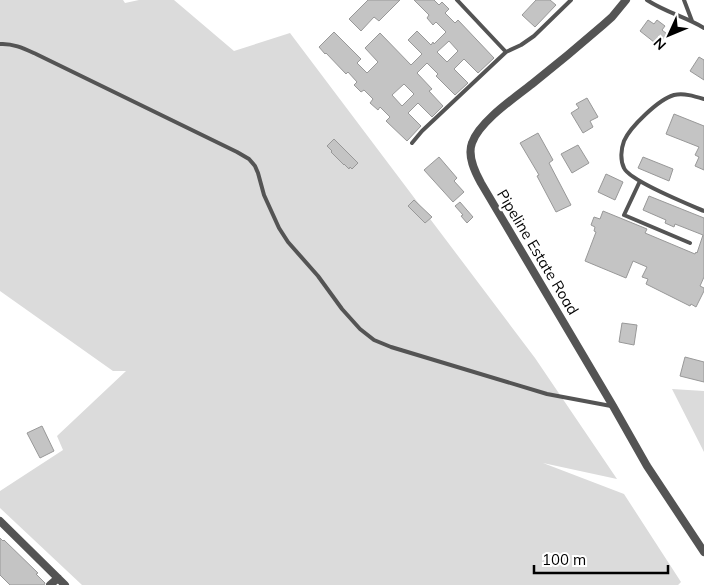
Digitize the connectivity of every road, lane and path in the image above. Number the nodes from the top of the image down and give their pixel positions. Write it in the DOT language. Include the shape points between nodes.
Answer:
graph roads {
  1 [pos="457,0"];
  2 [pos="571,0"];
  3 [pos="626,0"];
  4 [pos="647,0"];
  5 [pos="684,0"];
  6 [pos="692,21"];
  7 [pos="704,28"];
  8 [pos="0,44"];
  9 [pos="506,52"];
  10 [pos="704,99"];
  11 [pos="412,143"];
  12 [pos="640,181"];
  13 [pos="704,211"];
  14 [pos="690,243"];
  15 [pos="613,406"];
  16 [pos="0,521"];
  17 [pos="704,552"];
  18 [pos="58,578"];
  19 [pos="50,585"];
  20 [pos="65,585"];
  1 -- 9 [label="lane"];
  2 -- 9 [label="lane" via="534,36"];
  3 -- 15 [label="street, Pipeline Estate Road" via="603,25 482,126 471,144 470,156 481,184"];
  4 -- 6 [label="lane"];
  5 -- 6 [label="lane"];
  6 -- 7 [label="lane"];
  8 -- 15 [label="lane" via="36,54 249,159 288,242 342,309 374,340 391,348 547,394"];
  9 -- 11 [label="lane"];
  10 -- 12 [label="lane" via="684,94 666,98 651,109 624,140 621,159 624,169"];
  12 -- 13 [label="lane"];
  12 -- 14 [label="lane" via="624,215"];
  15 -- 17 [label="street, Pipeline Estate Road" via="647,466"];
  16 -- 18 [label="street"];
  18 -- 19 [label="street"];
  18 -- 20 [label="street"];
}
